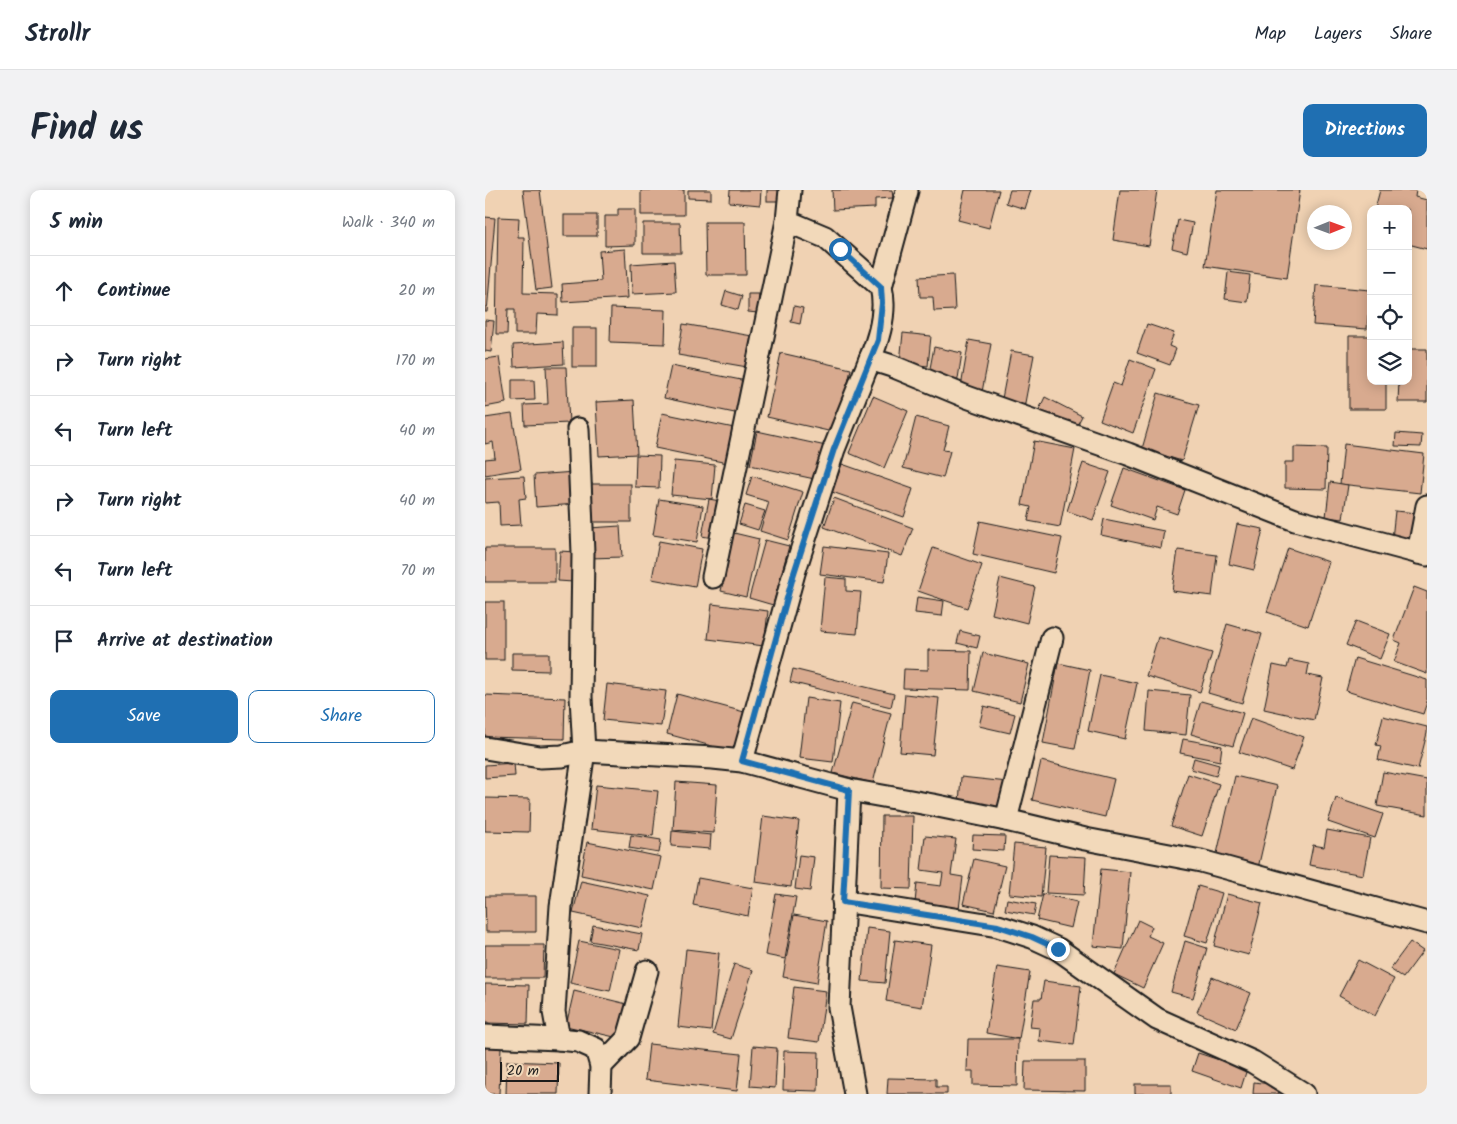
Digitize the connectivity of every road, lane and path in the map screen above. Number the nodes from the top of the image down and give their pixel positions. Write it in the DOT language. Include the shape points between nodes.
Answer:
graph roads {
  1 [pos="790,190"];
  2 [pos="907,191"];
  3 [pos="787,221"];
  4 [pos="881,287"];
  5 [pos="870,360"];
  6 [pos="578,429"];
  7 [pos="1427,506"];
  8 [pos="1422,554"];
  9 [pos="713,577"];
  10 [pos="1052,638"];
  11 [pos="485,748"];
  12 [pos="584,751"];
  13 [pos="742,761"];
  14 [pos="849,790"];
  15 [pos="1006,820"];
  16 [pos="843,902"];
  17 [pos="1427,923"];
  18 [pos="647,971"];
  19 [pos="485,1036"];
  20 [pos="559,1039"];
  21 [pos="601,1066"];
  22 [pos="1299,1093"];
  23 [pos="600,1094"];
  24 [pos="855,1094"];
  1 -- 3 [label="street"];
  2 -- 4 [label="street"];
  3 -- 4 [label="street" via="825,237"];
  3 -- 9 [label="street"];
  4 -- 5 [label="street" via="881,327"];
  5 -- 8 [label="street" via="1128,454 1295,520"];
  5 -- 13 [label="street" via="834,449 794,573"];
  6 -- 12 [label="street" via="583,553 581,697"];
  7 -- 8 [label="street"];
  10 -- 15 [label="street"];
  11 -- 12 [label="street" via="540,757"];
  12 -- 13 [label="street"];
  12 -- 20 [label="street" via="561,906 555,1012"];
  13 -- 14 [label="street"];
  14 -- 15 [label="street"];
  14 -- 16 [label="street"];
  15 -- 17 [label="street" via="1201,861"];
  16 -- 22 [label="street" via="998,926 1032,937 1058,949 1157,1019 1253,1062"];
  16 -- 24 [label="street" via="839,1006"];
  18 -- 21 [label="street" via="628,1038"];
  19 -- 20 [label="street"];
  20 -- 21 [label="street" via="578,1041 596,1049"];
  21 -- 23 [label="street"];
}
